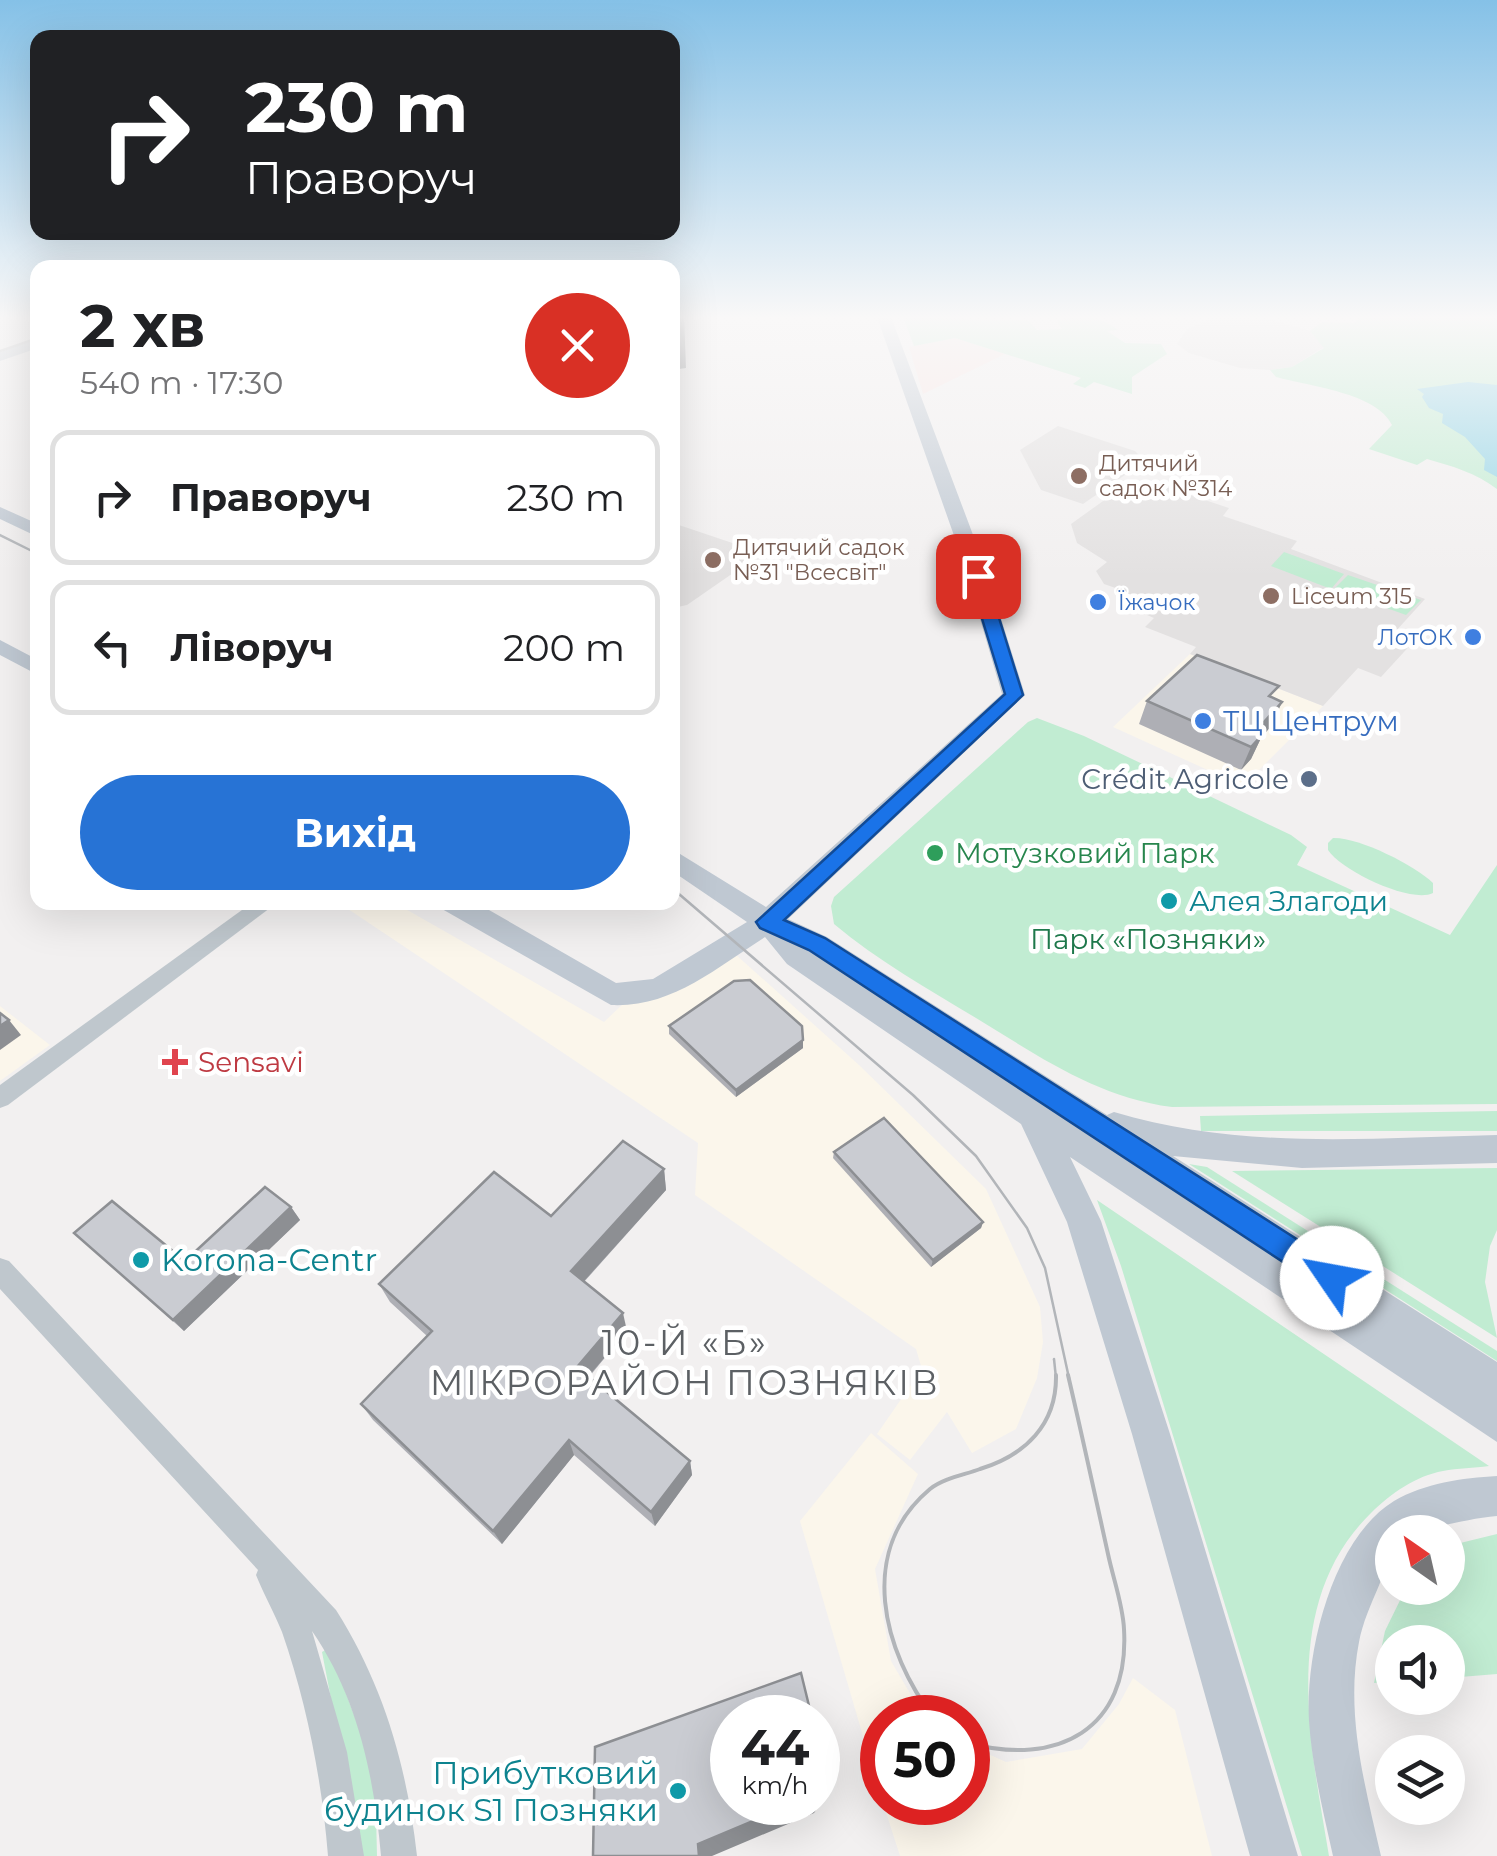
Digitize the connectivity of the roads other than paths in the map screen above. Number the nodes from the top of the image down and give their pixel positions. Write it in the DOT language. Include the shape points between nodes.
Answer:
graph roads {
  1 [pos="915,404"];
  2 [pos="0,512"];
  3 [pos="30,528"];
  4 [pos="0,646"];
  5 [pos="30,664"];
  6 [pos="680,863"];
  7 [pos="257,910"];
  8 [pos="466,910"];
  9 [pos="768,922"];
  10 [pos="0,1098"];
  11 [pos="1050,1112"];
  12 [pos="1497,1149"];
  13 [pos="0,1270"];
  14 [pos="1497,1384"];
  15 [pos="1497,1423"];
  16 [pos="1497,1496"];
  17 [pos="254,1548"];
  18 [pos="346,1856"];
  19 [pos="398,1856"];
  20 [pos="1274,1856"];
  21 [pos="1357,1856"];
  1 -- 9 [label="main road" via="1014,695"];
  2 -- 3 [label="main road"];
  4 -- 5 [label="main road"];
  6 -- 9 [label="main road"];
  7 -- 10 [label="street"];
  8 -- 9 [label="main road" via="611,994 632,996 660,989"];
  9 -- 11 [label="main road" via="798,956"];
  11 -- 12 [label="main road" via="1167,1142 1242,1152"];
  11 -- 14 [label="main road"];
  11 -- 15 [label="main road"];
  11 -- 20 [label="main road"];
  13 -- 17 [label="street"];
  16 -- 21 [label="main road" via="1443,1503 1396,1524 1349,1603 1333,1658 1332,1717"];
  17 -- 18 [label="street" via="295,1621 338,1790"];
  17 -- 19 [label="street" via="326,1621 350,1665 383,1753"];
}
